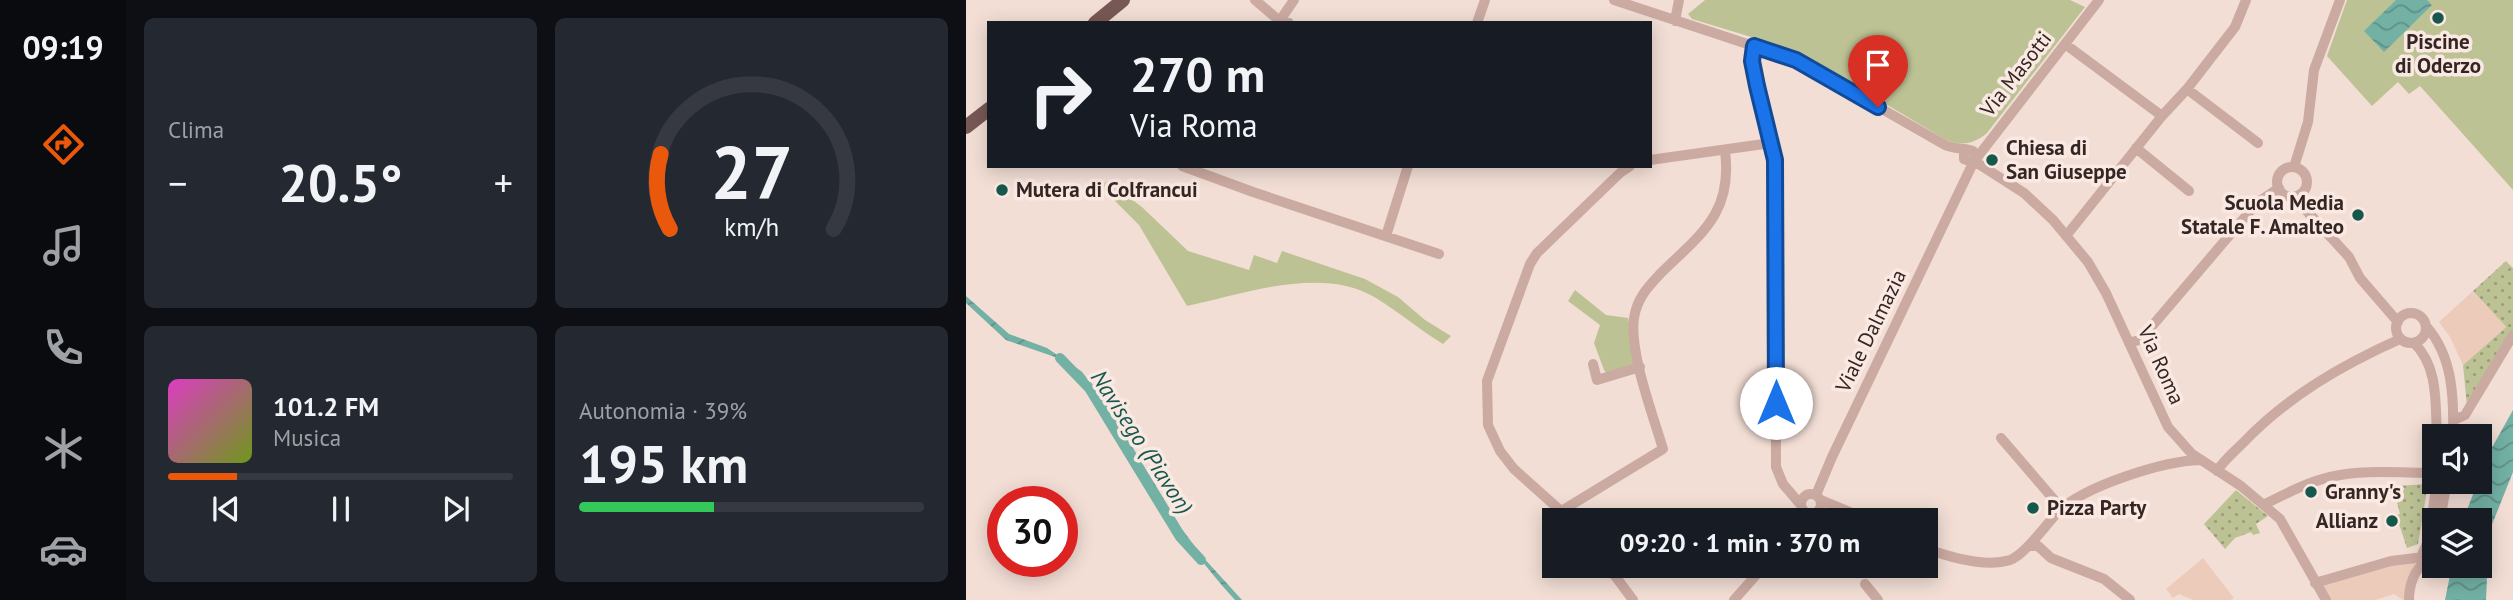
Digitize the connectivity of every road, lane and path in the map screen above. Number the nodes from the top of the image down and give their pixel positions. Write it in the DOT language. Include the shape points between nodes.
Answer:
graph roads {
  1 [pos="1123,0"];
  2 [pos="1255,0"];
  3 [pos="1294,0"];
  4 [pos="1485,0"];
  5 [pos="1614,0"];
  6 [pos="1679,0"];
  7 [pos="2099,0"];
  8 [pos="2246,0"];
  9 [pos="2340,0"];
  10 [pos="1097,21"];
  11 [pos="1282,21"];
  12 [pos="1284,21"];
  13 [pos="1478,21"];
  14 [pos="1675,21"];
  15 [pos="2065,44"];
  16 [pos="1754,46"];
  17 [pos="2187,89"];
  18 [pos="987,111"];
  19 [pos="2162,116"];
  20 [pos="966,127"];
  21 [pos="1771,143"];
  22 [pos="2258,143"];
  23 [pos="2136,148"];
  24 [pos="1725,151"];
  25 [pos="1969,157"];
  26 [pos="1652,160"];
  27 [pos="2294,167"];
  28 [pos="1187,168"];
  29 [pos="1407,168"];
  30 [pos="1622,168"];
  31 [pos="2279,188"];
  32 [pos="2189,191"];
  33 [pos="2300,194"];
  34 [pos="1387,236"];
  35 [pos="2066,236"];
  36 [pos="1439,254"];
  37 [pos="2398,322"];
  38 [pos="2426,326"];
  39 [pos="2513,335"];
  40 [pos="2400,339"];
  41 [pos="2129,342"];
  42 [pos="2414,343"];
  43 [pos="1593,364"];
  44 [pos="1640,367"];
  45 [pos="2454,420"];
  46 [pos="2436,424"];
  47 [pos="2454,424"];
  48 [pos="2001,438"];
  49 [pos="2184,447"];
  50 [pos="2200,460"];
  51 [pos="2174,463"];
  52 [pos="2217,471"];
  53 [pos="2422,473"];
  54 [pos="2264,504"];
  55 [pos="1808,505"];
  56 [pos="1561,508"];
  57 [pos="1566,508"];
  58 [pos="1843,508"];
  59 [pos="2062,509"];
  60 [pos="2034,547"];
  61 [pos="1938,552"];
  62 [pos="2422,560"];
  63 [pos="1617,578"];
  64 [pos="1753,578"];
  65 [pos="2315,583"];
  66 [pos="1865,584"];
  67 [pos="1633,600"];
  68 [pos="1734,600"];
  69 [pos="1878,600"];
  70 [pos="2130,600"];
  71 [pos="2326,600"];
  72 [pos="2409,600"];
  1 -- 10 [label="main road"];
  2 -- 11 [label="street"];
  3 -- 12 [label="street"];
  4 -- 13 [label="street"];
  5 -- 14 [label="street, Via Roma"];
  6 -- 14 [label="street"];
  7 -- 15 [label="street, Via Masotti"];
  8 -- 17 [label="street" via="2229,37"];
  9 -- 27 [label="street" via="2314,70 2308,122"];
  14 -- 16 [label="street, Via Roma"];
  15 -- 19 [label="street"];
  15 -- 25 [label="street, Via Masotti" via="1990,139"];
  16 -- 21 [label="street" via="1752,61"];
  16 -- 25 [label="street, Via Roma" via="1796,60"];
  17 -- 19 [label="street"];
  17 -- 22 [label="street"];
  18 -- 20 [label="main road"];
  19 -- 23 [label="street"];
  21 -- 24 [label="street"];
  21 -- 55 [label="street" via="1775,160 1776,467 1790,493"];
  23 -- 32 [label="street"];
  23 -- 35 [label="street"];
  24 -- 26 [label="street"];
  24 -- 44 [label="street" via="1723,197 1713,220 1647,287 1636,307 1633,332"];
  25 -- 35 [label="street, Via Roma" via="2024,193"];
  25 -- 55 [label="street, Viale Dalmazia" via="1963,184"];
  27 -- 31 [label="street" via="2282,171"];
  27 -- 33 [label="street" via="2306,179"];
  28 -- 34 [label="street"];
  29 -- 34 [label="street"];
  30 -- 56 [label="street" via="1530,264 1487,381 1488,425 1500,451 1514,469"];
  31 -- 33 [label="street" via="2286,195"];
  31 -- 41 [label="street" via="2257,202 2147,332"];
  33 -- 37 [label="street" via="2304,208 2349,257 2360,278"];
  34 -- 36 [label="street"];
  35 -- 41 [label="street, Via Roma" via="2088,262"];
  37 -- 38 [label="street" via="2413,313"];
  37 -- 40 [label="street"];
  38 -- 42 [label="street" via="2422,339"];
  38 -- 45 [label="street" via="2451,376"];
  39 -- 45 [label="street" via="2465,415"];
  40 -- 42 [label="street"];
  40 -- 52 [label="street" via="2359,357 2299,394 2263,421"];
  41 -- 49 [label="street, Via Roma" via="2162,416"];
  42 -- 46 [label="street" via="2431,370"];
  43 -- 44 [label="street" via="1597,380"];
  44 -- 57 [label="street" via="1663,449"];
  45 -- 47 [label="street"];
  48 -- 59 [label="street"];
  49 -- 50 [label="street, Via Roma"];
  49 -- 51 [label="street"];
  50 -- 51 [label="street"];
  50 -- 52 [label="street, Via Roma"];
  51 -- 59 [label="street" via="2093,489"];
  52 -- 54 [label="street, Via Roma"];
  53 -- 54 [label="street" via="2330,477"];
  54 -- 65 [label="street, Via Roma" via="2288,531"];
  55 -- 58 [label="street"];
  59 -- 60 [label="street" via="2045,526"];
  60 -- 61 [label="street" via="2005,561"];
  60 -- 70 [label="street" via="2104,579"];
  62 -- 65 [label="street" via="2391,561"];
  62 -- 72 [label="street"];
  63 -- 67 [label="street"];
  64 -- 68 [label="street"];
  65 -- 71 [label="street, Via Roma"];
  66 -- 69 [label="street"];
}
